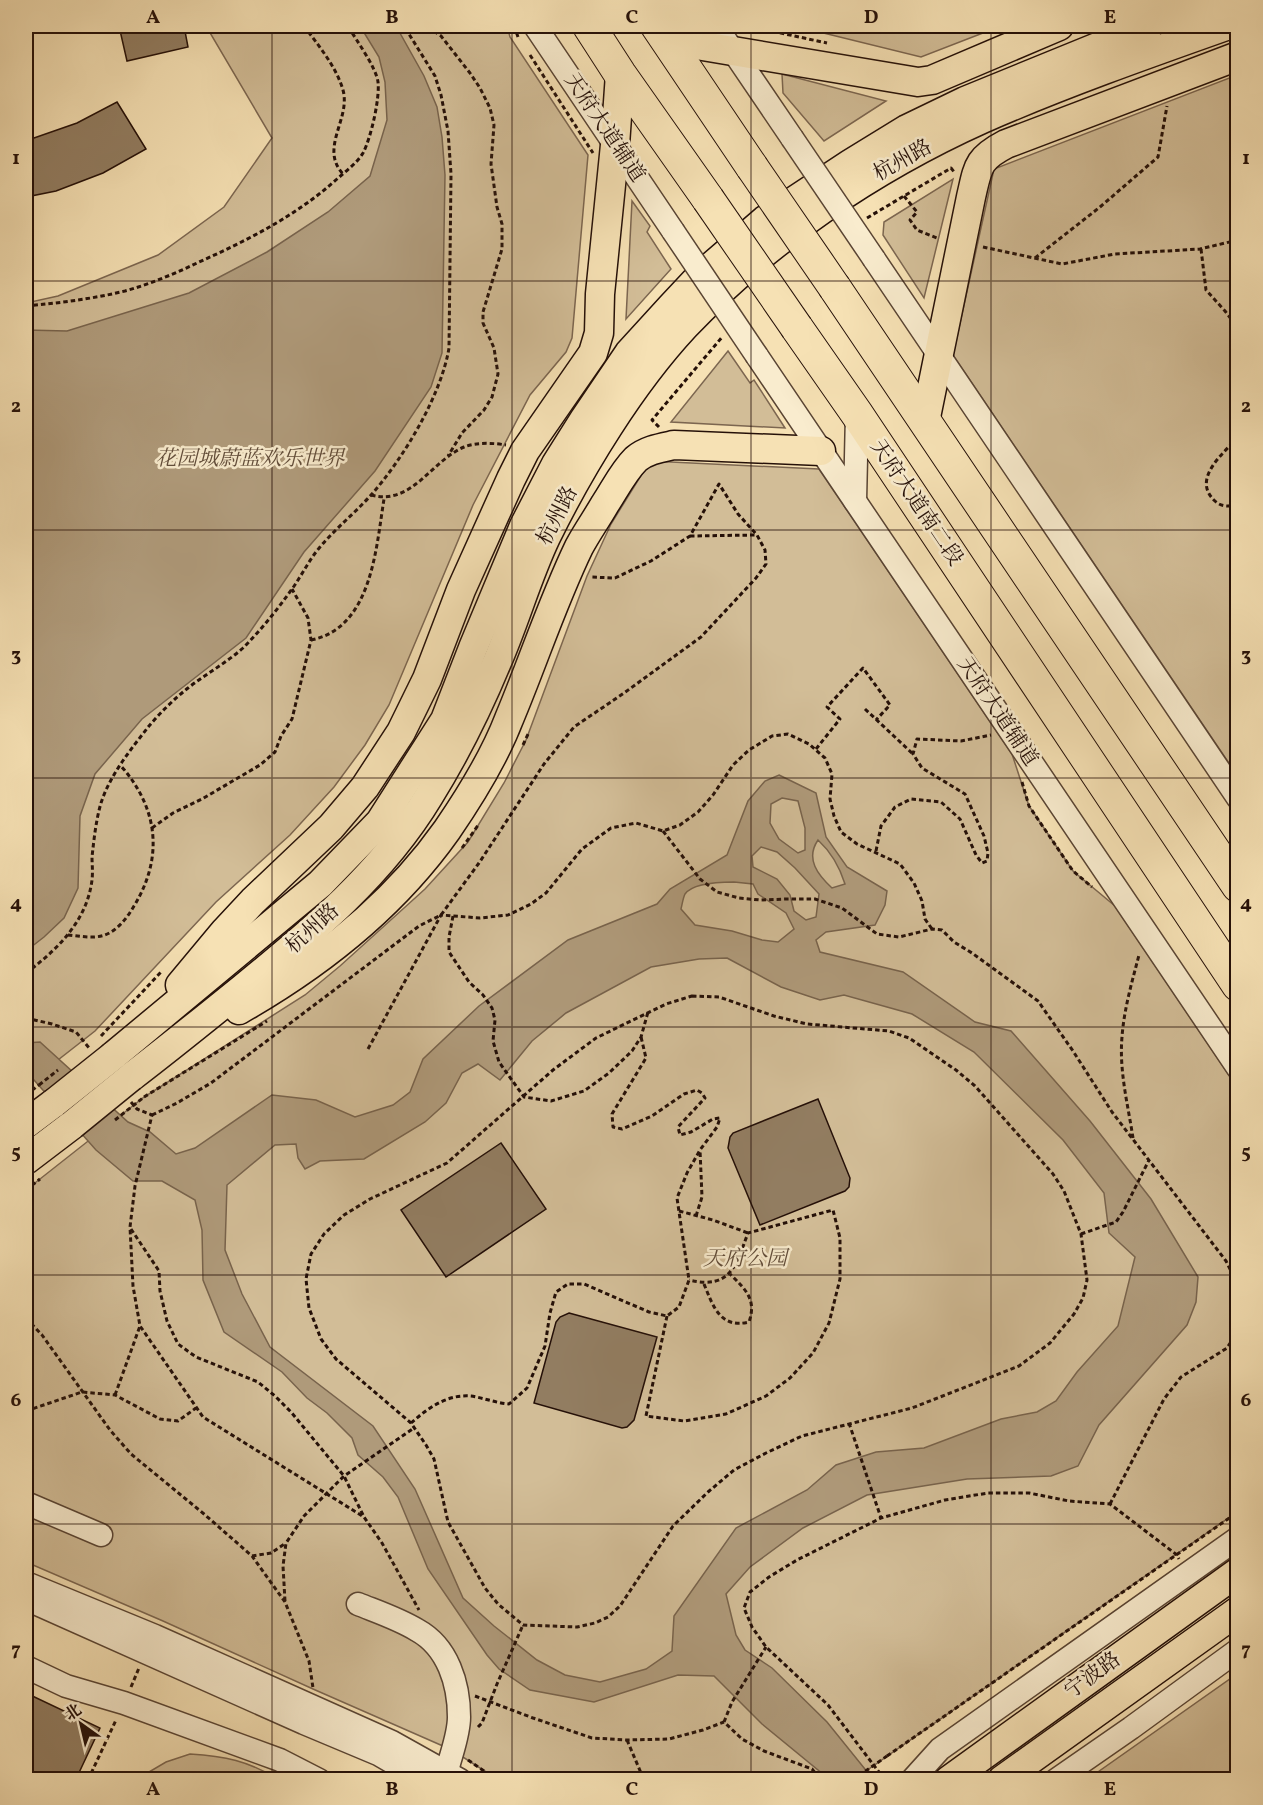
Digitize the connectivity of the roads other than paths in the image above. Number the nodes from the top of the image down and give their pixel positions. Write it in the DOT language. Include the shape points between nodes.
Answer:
graph roads {
  1 [pos="521,26"];
  2 [pos="535,26"];
  3 [pos="589,26"];
  4 [pos="716,26"];
  5 [pos="1059,26"];
  6 [pos="1149,26"];
  7 [pos="1226,26"];
  8 [pos="662,33"];
  9 [pos="730,38"];
  10 [pos="1238,56"];
  11 [pos="620,74"];
  12 [pos="615,145"];
  13 [pos="938,354"];
  14 [pos="857,414"];
  15 [pos="925,422"];
  16 [pos="822,451"];
  17 [pos="855,501"];
  18 [pos="1238,798"];
  19 [pos="1238,886"];
  20 [pos="1238,985"];
  21 [pos="138,1036"];
  22 [pos="159,1056"];
  23 [pos="1238,1068"];
  24 [pos="26,1124"];
  25 [pos="26,1161"];
  26 [pos="26,1503"];
  27 [pos="101,1535"];
  28 [pos="1238,1538"];
  29 [pos="1238,1572"];
  30 [pos="26,1583"];
  31 [pos="26,1599"];
  32 [pos="358,1604"];
  33 [pos="1238,1611"];
  34 [pos="1238,1650"];
  35 [pos="26,1667"];
  36 [pos="454,1775"];
  37 [pos="319,1779"];
  38 [pos="423,1779"];
  39 [pos="912,1779"];
  40 [pos="949,1779"];
  41 [pos="1002,1779"];
  42 [pos="1056,1779"];
  1 -- 12 [label="street" via="568,98"];
  2 -- 12 [label="street, 天府大道辅道"];
  3 -- 11 [label="highway, 天府大道南二段"];
  4 -- 9 [label="street"];
  5 -- 9 [label="main road" via="932,80 918,82"];
  6 -- 21 [label="main road, 杭州路" via="907,129 765,220 699,278 629,353 556,464 524,526 446,720 380,822 320,884"];
  7 -- 22 [label="main road, 杭州路" via="1053,89 917,152 822,210 719,293 647,371 577,479 545,539 464,736 402,836 342,903"];
  8 -- 9 [label="main road"];
  8 -- 15 [label="highway, bridge"];
  9 -- 13 [label="street, bridge" via="792,138"];
  10 -- 13 [label="main road" via="1006,144 983,159 975,180"];
  11 -- 12 [label="main road"];
  11 -- 14 [label="highway, 天府大道南二段, bridge"];
  12 -- 16 [label="street, 天府大道辅道, bridge"];
  12 -- 21 [label="main road" via="599,333 593,353 525,451 461,590 428,679 401,732 331,827 225,931"];
  13 -- 15 [label="main road"];
  13 -- 18 [label="street"];
  14 -- 17 [label="street"];
  14 -- 20 [label="highway, 天府大道南二段"];
  15 -- 19 [label="highway"];
  16 -- 17 [label="street, 天府大道辅道"];
  16 -- 22 [label="main road" via="674,445 652,449 637,459 580,544 509,721 480,777 446,831 411,875 324,954 256,1000"];
  17 -- 23 [label="street, 天府大道辅道"];
  21 -- 24 [label="main road, 杭州路, bridge" via="113,1056 46,1094"];
  22 -- 25 [label="main road, 杭州路, bridge" via="138,1087 72,1125"];
  26 -- 27 [label="street"];
  28 -- 39 [label="street" via="1182,1564 940,1749"];
  29 -- 40 [label="main road, 宁波路"];
  30 -- 36 [label="street" via="155,1636"];
  31 -- 38 [label="street" via="378,1755"];
  32 -- 36 [label="street" via="419,1630 439,1648 450,1666 459,1719"];
  33 -- 41 [label="main road, 宁波路"];
  34 -- 42 [label="street"];
  35 -- 37 [label="street" via="66,1686 280,1760"];
}
